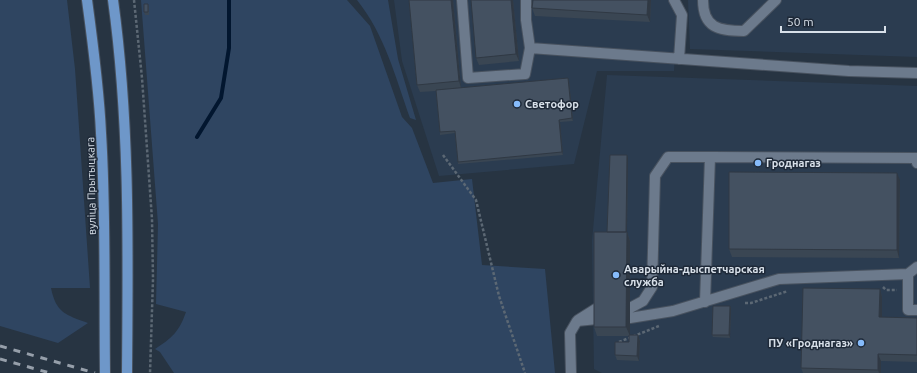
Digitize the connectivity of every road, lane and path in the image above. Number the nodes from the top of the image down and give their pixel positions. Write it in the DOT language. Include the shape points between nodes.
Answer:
graph roads {
  1 [pos="86,0"];
  2 [pos="113,0"];
  3 [pos="134,0"];
  4 [pos="462,0"];
  5 [pos="526,0"];
  6 [pos="674,0"];
  7 [pos="703,0"];
  8 [pos="776,0"];
  9 [pos="530,48"];
  10 [pos="679,58"];
  11 [pos="917,73"];
  12 [pos="443,155"];
  13 [pos="710,157"];
  14 [pos="917,159"];
  15 [pos="917,267"];
  16 [pos="908,274"];
  17 [pos="880,284"];
  18 [pos="796,289"];
  19 [pos="908,290"];
  20 [pos="704,302"];
  21 [pos="744,302"];
  22 [pos="597,308"];
  23 [pos="630,308"];
  24 [pos="917,310"];
  25 [pos="630,318"];
  26 [pos="597,319"];
  27 [pos="577,321"];
  28 [pos="665,324"];
  29 [pos="616,344"];
  30 [pos="105,373"];
  31 [pos="127,373"];
  32 [pos="150,373"];
  33 [pos="525,373"];
  34 [pos="571,373"];
  1 -- 30 [label="main road, вуліца Прытыцкага" via="101,132"];
  2 -- 31 [label="main road" via="119,43 124,130 128,282"];
  3 -- 32 [label="path" via="152,218"];
  4 -- 9 [label="lane" via="468,78 525,74"];
  5 -- 9 [label="lane"];
  6 -- 10 [label="lane" via="682,15"];
  7 -- 8 [label="lane" via="708,23 727,31 744,31"];
  9 -- 10 [label="lane"];
  10 -- 11 [label="lane" via="849,71"];
  12 -- 33 [label="path" via="476,200 498,296"];
  13 -- 14 [label="lane"];
  13 -- 20 [label="lane"];
  13 -- 23 [label="lane" via="668,157 654,176 652,287 643,301"];
  15 -- 16 [label="lane"];
  16 -- 19 [label="lane"];
  16 -- 20 [label="lane" via="779,279"];
  17 -- 19 [label="path" via="886,290"];
  18 -- 21 [label="path" via="751,303"];
  19 -- 24 [label="lane" via="908,310"];
  20 -- 25 [label="lane" via="673,311"];
  22 -- 27 [label="lane"];
  26 -- 27 [label="lane"];
  27 -- 34 [label="lane" via="570,333"];
  28 -- 29 [label="path"];
}
